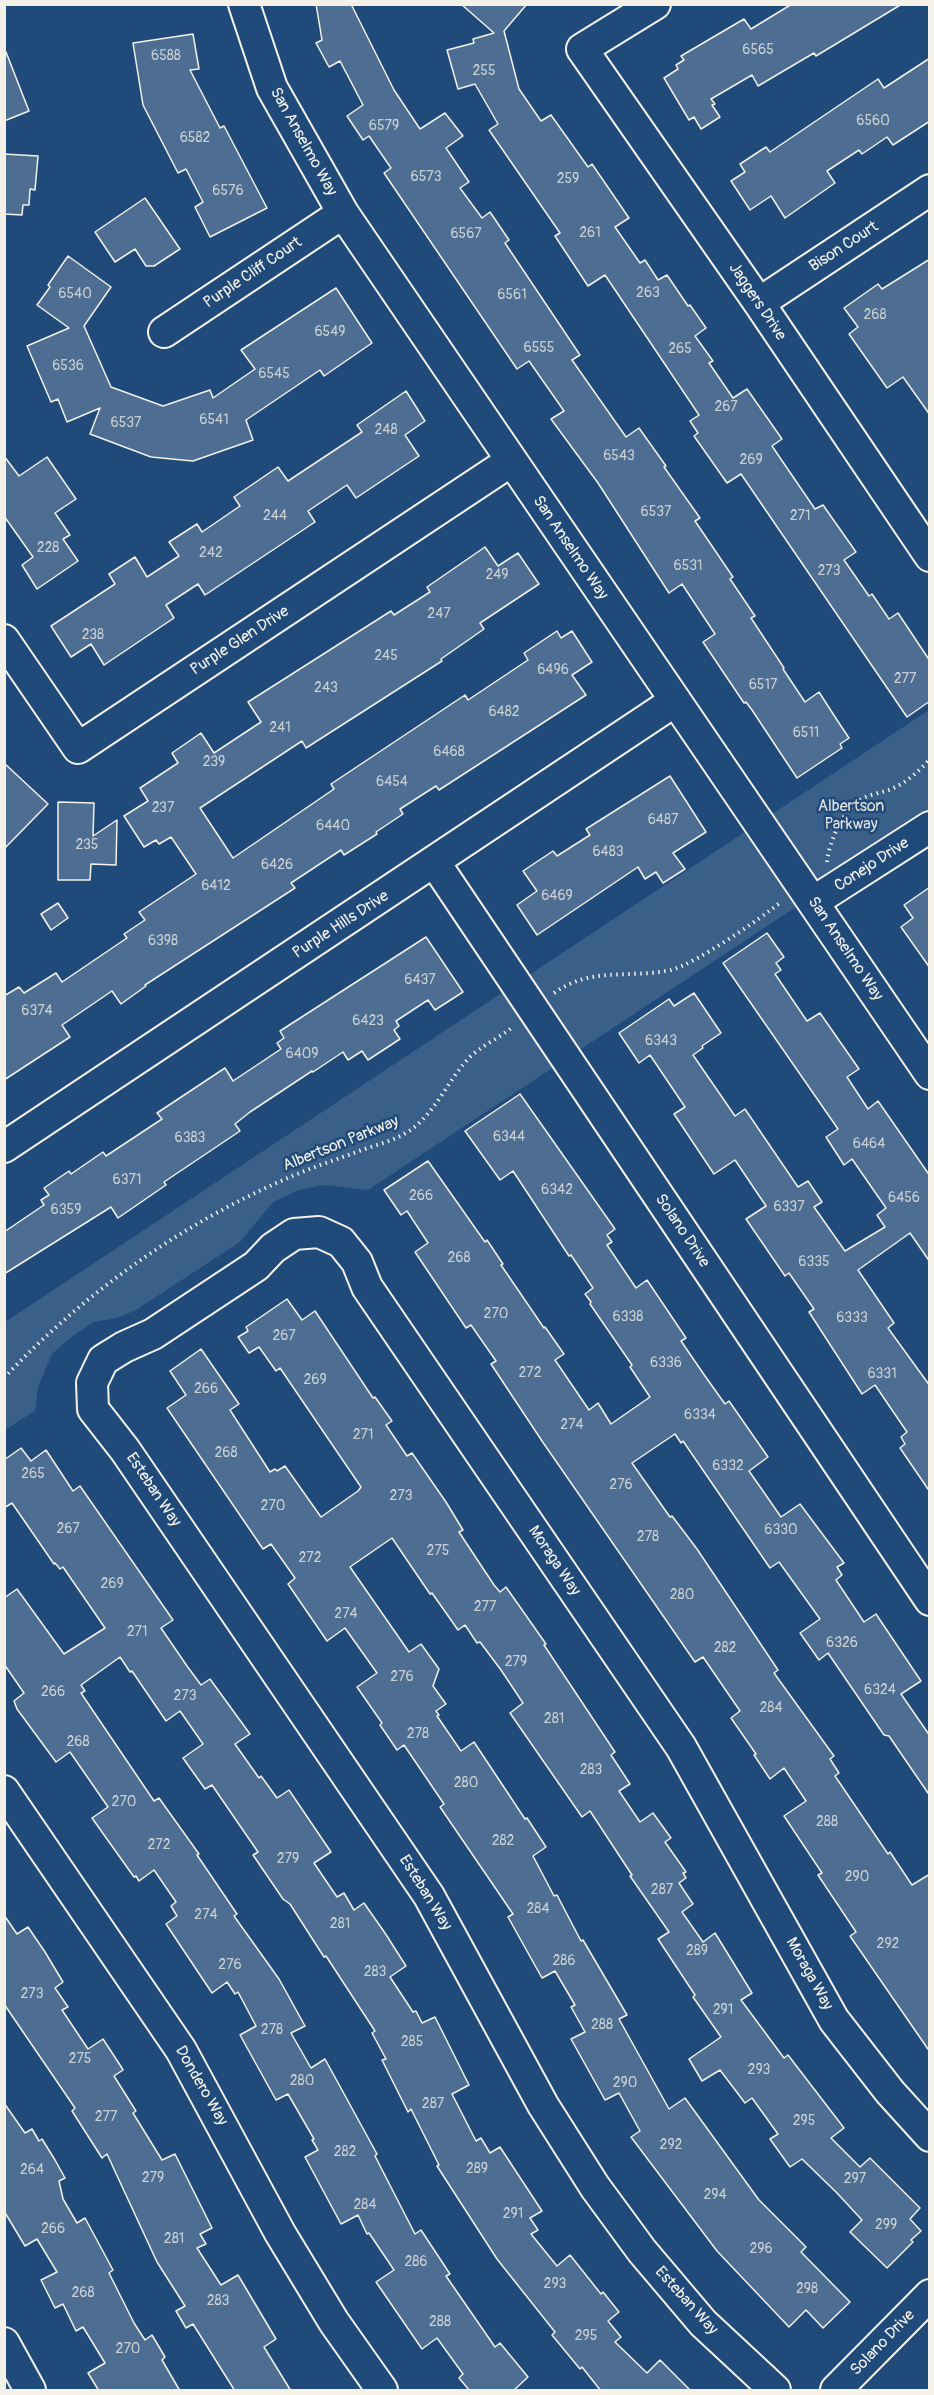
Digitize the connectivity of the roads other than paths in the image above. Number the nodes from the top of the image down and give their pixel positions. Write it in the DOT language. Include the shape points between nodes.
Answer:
graph roads {
  1 [pos="244,4"];
  2 [pos="655,4"];
  3 [pos="930,190"];
  4 [pos="343,213"];
  5 [pos="759,303"];
  6 [pos="164,332"];
  7 [pos="511,461"];
  8 [pos="927,548"];
  9 [pos="4,640"];
  10 [pos="675,701"];
  11 [pos="930,827"];
  12 [pos="435,863"];
  13 [pos="807,894"];
  14 [pos="930,1074"];
  15 [pos="4,1147"];
  16 [pos="92,1383"];
  17 [pos="930,1600"];
  18 [pos="4,1791"];
  19 [pos="930,2136"];
  20 [pos="930,2295"];
  21 [pos="4,2343"];
  22 [pos="30,2391"];
  23 [pos="382,2391"];
  24 [pos="775,2391"];
  25 [pos="836,2391"];
  1 -- 4 [label="street, San Anselmo Way" via="272,88"];
  2 -- 5 [label="street, Jaggers Drive" via="582,49"];
  3 -- 5 [label="street, Bison Court"];
  4 -- 6 [label="street, Purple Cliff Court"];
  4 -- 7 [label="street, San Anselmo Way"];
  5 -- 8 [label="street, Jaggers Drive"];
  7 -- 9 [label="street, Purple Glen Drive" via="78,748"];
  7 -- 10 [label="street, San Anselmo Way"];
  10 -- 12 [label="street, Purple Hills Drive"];
  10 -- 13 [label="street, San Anselmo Way"];
  11 -- 13 [label="street, Conejo Drive"];
  12 -- 15 [label="street, Purple Hills Drive"];
  12 -- 17 [label="street, Solano Drive"];
  13 -- 14 [label="street, San Anselmo Way"];
  16 -- 19 [label="street, Moraga Way" via="104,1360 153,1334 256,1266 294,1234 319,1232 341,1242 681,1747 834,2020"];
  16 -- 24 [label="street, Esteban Way" via="93,1409 132,1460 429,1896 543,2105 595,2187 702,2323"];
  18 -- 23 [label="street, Dondero Way" via="181,2050 280,2233"];
  20 -- 25 [label="street, Solano Drive"];
  21 -- 22 [label="street"];
}
